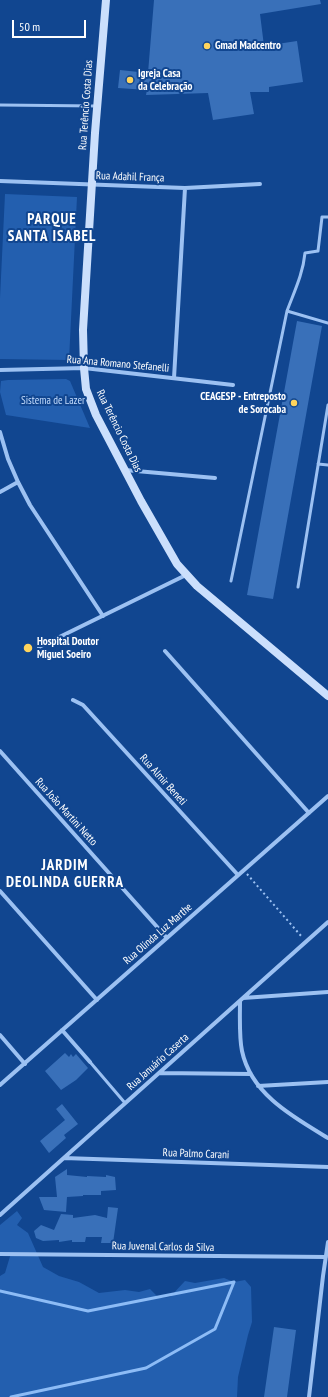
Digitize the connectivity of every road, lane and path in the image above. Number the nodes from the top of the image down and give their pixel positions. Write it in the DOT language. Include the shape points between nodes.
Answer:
graph roads {
  1 [pos="106,0"];
  2 [pos="0,105"];
  3 [pos="97,106"];
  4 [pos="0,181"];
  5 [pos="260,184"];
  6 [pos="92,185"];
  7 [pos="185,188"];
  8 [pos="328,217"];
  9 [pos="287,311"];
  10 [pos="328,323"];
  11 [pos="84,368"];
  12 [pos="0,370"];
  13 [pos="174,378"];
  14 [pos="233,385"];
  15 [pos="328,405"];
  16 [pos="0,432"];
  17 [pos="318,464"];
  18 [pos="328,465"];
  19 [pos="125,470"];
  20 [pos="215,478"];
  21 [pos="18,482"];
  22 [pos="0,492"];
  23 [pos="186,575"];
  24 [pos="231,581"];
  25 [pos="298,587"];
  26 [pos="103,616"];
  27 [pos="39,647"];
  28 [pos="165,651"];
  29 [pos="328,696"];
  30 [pos="73,700"];
  31 [pos="0,751"];
  32 [pos="328,796"];
  33 [pos="309,813"];
  34 [pos="244,870"];
  35 [pos="238,875"];
  36 [pos="0,891"];
  37 [pos="328,922"];
  38 [pos="167,938"];
  39 [pos="306,942"];
  40 [pos="328,992"];
  41 [pos="243,998"];
  42 [pos="97,1000"];
  43 [pos="240,1001"];
  44 [pos="62,1030"];
  45 [pos="0,1035"];
  46 [pos="90,1062"];
  47 [pos="25,1064"];
  48 [pos="159,1073"];
  49 [pos="251,1074"];
  50 [pos="328,1082"];
  51 [pos="0,1086"];
  52 [pos="258,1086"];
  53 [pos="125,1104"];
  54 [pos="328,1138"];
  55 [pos="64,1158"];
  56 [pos="328,1168"];
  57 [pos="0,1215"];
  58 [pos="328,1242"];
  59 [pos="0,1254"];
  60 [pos="326,1257"];
  61 [pos="328,1274"];
  62 [pos="322,1276"];
  63 [pos="309,1397"];
  1 -- 3 [label="street, Rua Terêncio Costa Dias"];
  2 -- 3 [label="lane"];
  3 -- 6 [label="street, Rua Terêncio Costa Dias"];
  4 -- 6 [label="street, Rua Adahil França"];
  5 -- 7 [label="street, Rua Adahil França"];
  6 -- 7 [label="street, Rua Adahil França"];
  6 -- 11 [label="street, Rua Terêncio Costa Dias" via="83,330"];
  7 -- 13 [label="street"];
  8 -- 9 [label="lane" via="322,217 318,251 305,253 301,276"];
  9 -- 10 [label="lane"];
  9 -- 24 [label="lane"];
  11 -- 12 [label="street, Rua Ana Romano Stefanelli"];
  11 -- 13 [label="street, Rua Ana Romano Stefanelli"];
  11 -- 19 [label="street, Rua Terêncio Costa Dias" via="86,389 96,415"];
  13 -- 14 [label="street, Rua Ana Romano Stefanelli"];
  15 -- 17 [label="lane"];
  16 -- 21 [label="street"];
  17 -- 18 [label="lane"];
  17 -- 25 [label="lane"];
  19 -- 20 [label="street"];
  19 -- 23 [label="street, Rua Terêncio Costa Dias" via="177,564"];
  21 -- 22 [label="street"];
  21 -- 26 [label="street" via="30,505"];
  23 -- 26 [label="street"];
  23 -- 29 [label="street, Rua Terêncio Costa Dias"];
  26 -- 27 [label="street"];
  28 -- 33 [label="street"];
  30 -- 35 [label="street, Rua Almir Beneti" via="83,705"];
  31 -- 38 [label="street, Rua João Martini Netto"];
  32 -- 33 [label="street, Rua Olinda Luz Marthe"];
  33 -- 34 [label="street, Rua Olinda Luz Marthe"];
  34 -- 35 [label="street, Rua Olinda Luz Marthe"];
  34 -- 39 [label="path"];
  35 -- 38 [label="street, Rua Olinda Luz Marthe"];
  36 -- 42 [label="street"];
  37 -- 39 [label="street, Rua Januário Caserta"];
  38 -- 42 [label="street, Rua Olinda Luz Marthe"];
  39 -- 41 [label="street, Rua Januário Caserta"];
  40 -- 41 [label="street"];
  41 -- 43 [label="street, Rua Januário Caserta"];
  42 -- 44 [label="street, Rua Olinda Luz Marthe"];
  43 -- 48 [label="street, Rua Januário Caserta"];
  43 -- 49 [label="street" via="241,1049"];
  44 -- 46 [label="street"];
  44 -- 47 [label="street, Rua Olinda Luz Marthe"];
  45 -- 47 [label="street"];
  46 -- 53 [label="lane"];
  47 -- 51 [label="street, Rua Olinda Luz Marthe"];
  48 -- 49 [label="street"];
  48 -- 53 [label="street, Rua Januário Caserta"];
  49 -- 52 [label="street"];
  50 -- 52 [label="street"];
  52 -- 54 [label="street" via="269,1098"];
  53 -- 55 [label="street, Rua Januário Caserta"];
  55 -- 56 [label="street, Rua Palmo Carani"];
  55 -- 57 [label="street, Rua Januário Caserta"];
  58 -- 60 [label="street"];
  59 -- 60 [label="street, Rua Juvenal Carlos da Silva"];
  60 -- 62 [label="street"];
  61 -- 62 [label="street"];
  62 -- 63 [label="street"];
}
